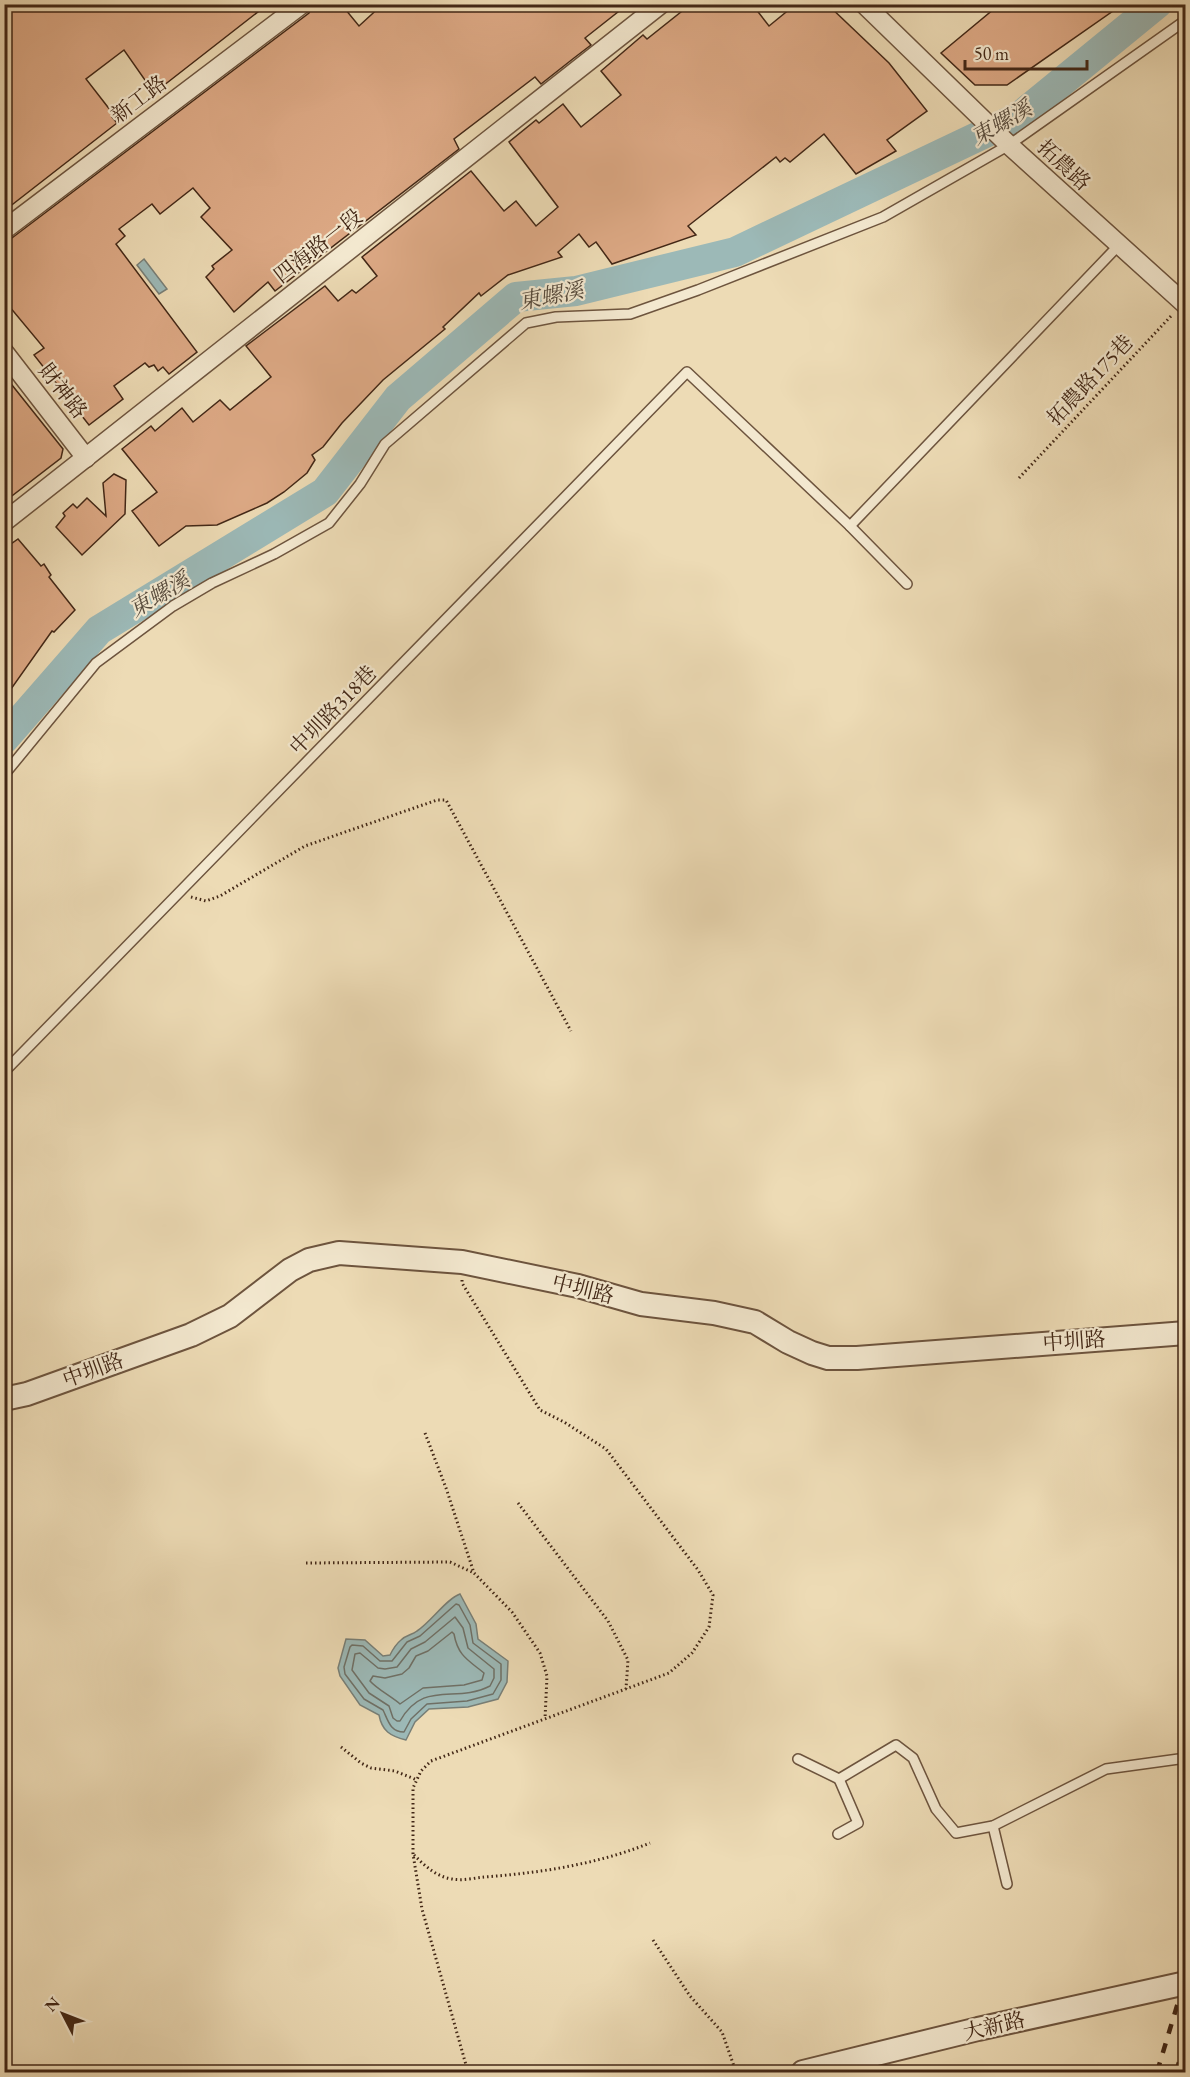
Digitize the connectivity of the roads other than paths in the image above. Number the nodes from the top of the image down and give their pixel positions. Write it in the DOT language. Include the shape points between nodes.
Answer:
graph roads {
  1 [pos="302,4"];
  2 [pos="660,4"];
  3 [pos="864,4"];
  4 [pos="1185,20"];
  5 [pos="1009,145"];
  6 [pos="4,230"];
  7 [pos="1118,246"];
  8 [pos="1184,304"];
  9 [pos="4,352"];
  10 [pos="86,458"];
  11 [pos="4,522"];
  12 [pos="850,526"];
  13 [pos="907,584"];
  14 [pos="4,775"];
  15 [pos="4,1072"];
  16 [pos="1185,1333"];
  17 [pos="4,1399"];
  18 [pos="1185,1758"];
  19 [pos="798,1759"];
  20 [pos="839,1779"];
  21 [pos="993,1826"];
  22 [pos="838,1833"];
  23 [pos="1007,1884"];
  24 [pos="1185,1983"];
  25 [pos="803,2073"];
  1 -- 6 [label="street, 新工路"];
  2 -- 10 [label="street, 四海路一段"];
  3 -- 5 [label="street, 拓農路"];
  4 -- 5 [label="lane"];
  5 -- 7 [label="street, 拓農路"];
  5 -- 14 [label="lane" via="883,217 698,290 630,314 556,317 526,323 385,444 329,523 173,606 96,663"];
  7 -- 8 [label="street, 拓農路"];
  7 -- 12 [label="lane"];
  9 -- 10 [label="street, 財神路"];
  10 -- 11 [label="street, 四海路一段"];
  12 -- 13 [label="lane"];
  12 -- 15 [label="lane, 中圳路318巷" via="687,372"];
  16 -- 17 [label="street, 中圳路" via="828,1358 755,1323 714,1313 641,1304 578,1286 462,1262 339,1253 309,1260 290,1270 230,1316 191,1335"];
  18 -- 21 [label="lane" via="1106,1769"];
  19 -- 20 [label="lane"];
  20 -- 21 [label="lane" via="896,1745 913,1758 936,1809 956,1833"];
  20 -- 22 [label="lane" via="858,1823"];
  21 -- 23 [label="lane"];
  24 -- 25 [label="street, 大新路"];
}
